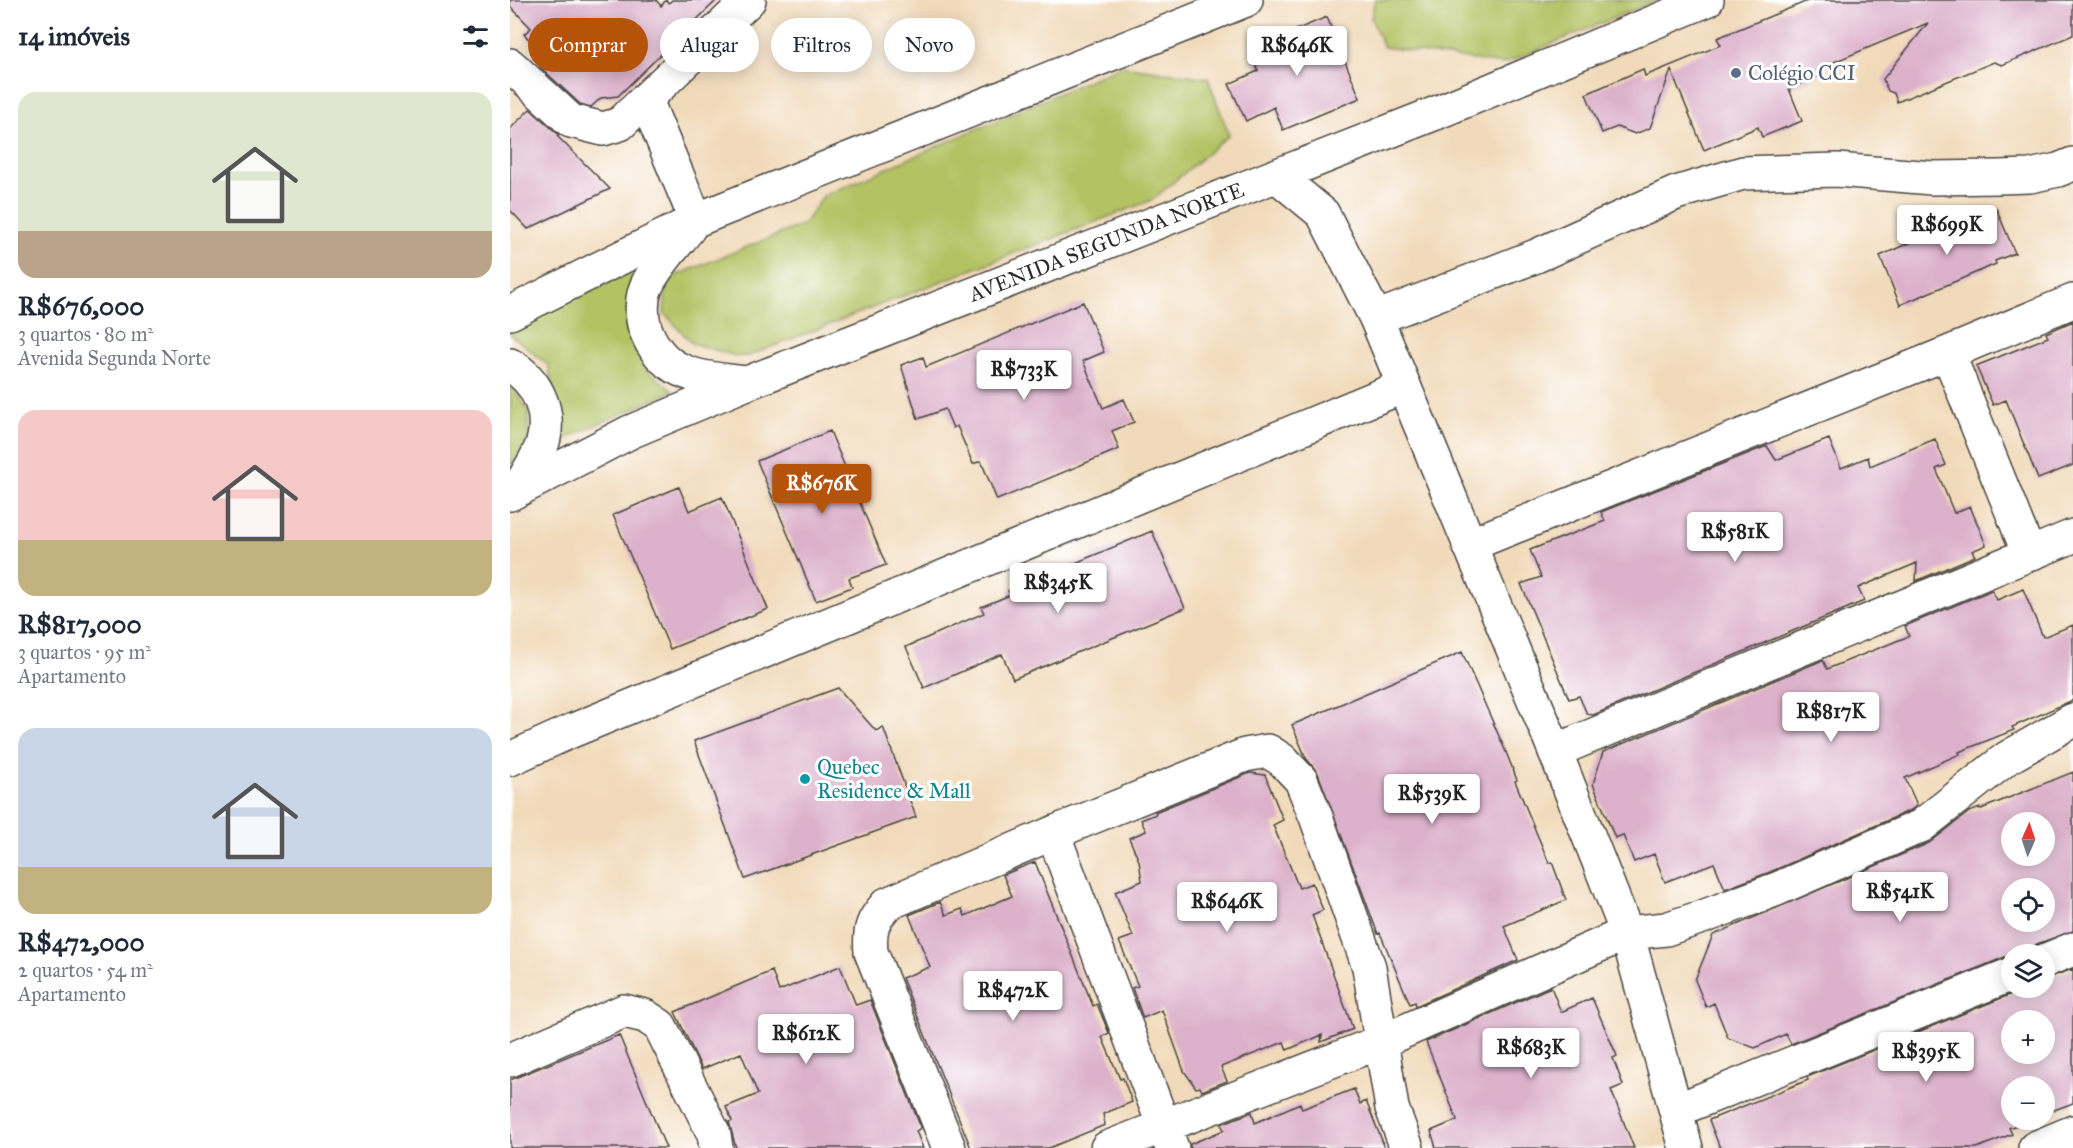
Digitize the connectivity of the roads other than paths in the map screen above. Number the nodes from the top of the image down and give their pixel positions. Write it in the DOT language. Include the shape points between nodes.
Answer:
graph roads {
  1 [pos="749,0"];
  2 [pos="1707,0"];
  3 [pos="1243,1"];
  4 [pos="510,65"];
  5 [pos="646,100"];
  6 [pos="1325,157"];
  7 [pos="2073,164"];
  8 [pos="1277,176"];
  9 [pos="1323,214"];
  10 [pos="696,220"];
  11 [pos="2073,301"];
  12 [pos="510,313"];
  13 [pos="1376,318"];
  14 [pos="1948,353"];
  15 [pos="510,365"];
  16 [pos="747,383"];
  17 [pos="1404,386"];
  18 [pos="514,491"];
  19 [pos="1469,544"];
  20 [pos="2071,544"];
  21 [pos="2029,554"];
  22 [pos="2073,720"];
  23 [pos="1555,751"];
  24 [pos="510,759"];
  25 [pos="1053,833"];
  26 [pos="1627,933"];
  27 [pos="2073,949"];
  28 [pos="2055,956"];
  29 [pos="2001,978"];
  30 [pos="1380,1042"];
  31 [pos="510,1060"];
  32 [pos="1677,1110"];
  33 [pos="2073,1132"];
  34 [pos="1167,1137"];
  35 [pos="716,1148"];
  36 [pos="949,1148"];
  37 [pos="1107,1148"];
  38 [pos="1407,1148"];
  39 [pos="1686,1148"];
  40 [pos="2035,1148"];
  1 -- 5 [label="street"];
  2 -- 6 [label="street, AVENIDA SEGUNDA NORTE"];
  3 -- 10 [label="street"];
  4 -- 5 [label="street" via="571,122 588,127 603,129 620,124"];
  5 -- 10 [label="street"];
  6 -- 8 [label="street, AVENIDA SEGUNDA NORTE"];
  6 -- 9 [label="street"];
  7 -- 13 [label="street" via="2030,176 1999,177 1932,178 1837,170 1743,172 1676,193 1536,256"];
  8 -- 9 [label="street"];
  8 -- 16 [label="street, AVENIDA SEGUNDA NORTE"];
  9 -- 13 [label="street"];
  10 -- 12 [label="street"];
  10 -- 16 [label="street" via="646,285 644,323 656,352 672,367 713,379"];
  11 -- 14 [label="street"];
  13 -- 17 [label="street"];
  14 -- 19 [label="street"];
  14 -- 21 [label="street"];
  15 -- 18 [label="street" via="524,373 538,392 544,415 544,438 535,461"];
  16 -- 18 [label="street, AVENIDA SEGUNDA NORTE" via="630,432"];
  17 -- 19 [label="street"];
  17 -- 24 [label="street"];
  19 -- 23 [label="street"];
  20 -- 21 [label="street"];
  21 -- 23 [label="street"];
  22 -- 26 [label="street" via="2007,758 1921,826 1705,916 1666,929"];
  23 -- 26 [label="street"];
  25 -- 30 [label="street" via="1245,755 1268,751 1282,760 1304,790 1369,967"];
  25 -- 34 [label="street"];
  25 -- 36 [label="street" via="887,904 875,918 869,934 871,952"];
  26 -- 30 [label="street"];
  26 -- 32 [label="street"];
  27 -- 28 [label="street"];
  29 -- 32 [label="street"];
  30 -- 34 [label="street"];
  30 -- 38 [label="street" via="1392,1108"];
  31 -- 35 [label="street" via="624,1011 645,1016 660,1026 714,1134"];
  32 -- 39 [label="street"];
  33 -- 40 [label="street"];
  34 -- 37 [label="street"];
}
